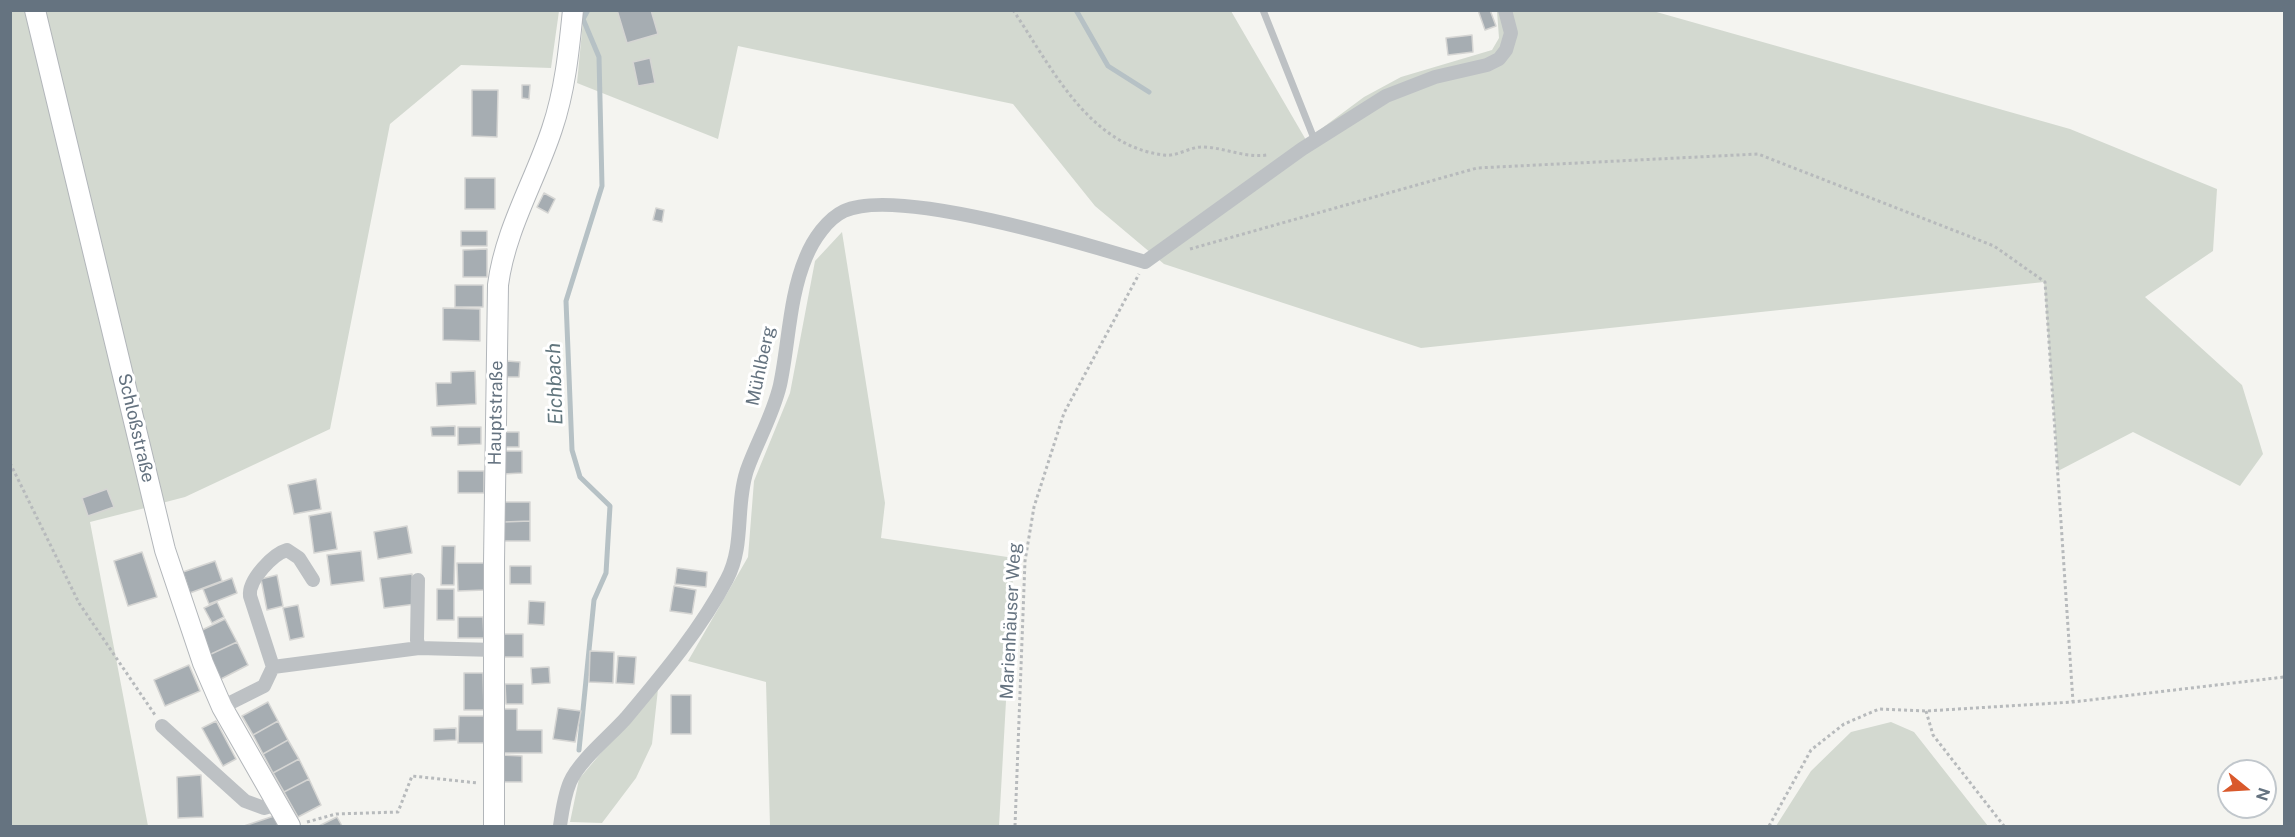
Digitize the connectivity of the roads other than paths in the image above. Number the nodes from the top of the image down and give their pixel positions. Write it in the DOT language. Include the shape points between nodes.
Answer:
graph roads {
  1 [pos="35,10"];
  2 [pos="573,10"];
  3 [pos="1263,10"];
  4 [pos="1505,10"];
  5 [pos="1315,141"];
  6 [pos="313,580"];
  7 [pos="418,580"];
  8 [pos="419,648"];
  9 [pos="495,650"];
  10 [pos="273,667"];
  11 [pos="222,707"];
  12 [pos="162,726"];
  13 [pos="276,806"];
  14 [pos="297,825"];
  15 [pos="495,826"];
  16 [pos="560,826"];
  1 -- 11 [label="street, Schloßstraße" via="165,550"];
  2 -- 9 [label="street, Hauptstraße" via="566,70 552,128 505,249 498,285"];
  3 -- 5 [label="lane"];
  4 -- 5 [label="street" via="1511,33 1499,59 1395,92"];
  5 -- 16 [label="street, Mühlberg" via="1145,262 1006,224 902,205 846,210 833,219 806,257 790,318 780,386 746,473 733,567 693,633 626,718 570,780"];
  6 -- 10 [label="street" via="299,558 287,550 275,556 252,584 250,596"];
  7 -- 8 [label="street"];
  8 -- 9 [label="street"];
  8 -- 10 [label="street"];
  9 -- 15 [label="street, Hauptstraße"];
  10 -- 11 [label="street" via="264,686"];
  11 -- 13 [label="street, Schloßstraße"];
  12 -- 13 [label="street" via="245,801 264,808"];
  13 -- 14 [label="street, Schloßstraße"];
}
